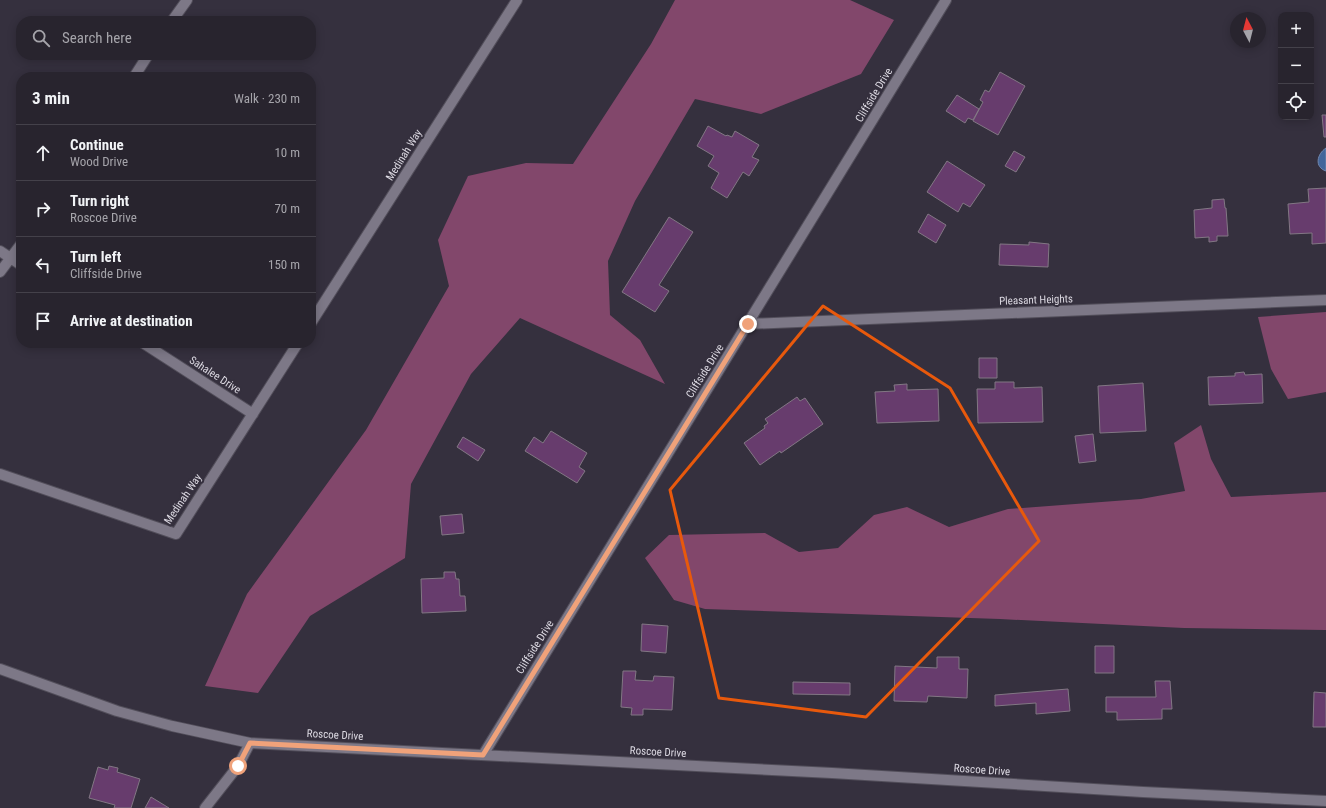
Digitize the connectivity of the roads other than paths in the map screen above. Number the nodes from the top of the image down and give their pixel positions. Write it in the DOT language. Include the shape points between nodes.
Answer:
graph roads {
  1 [pos="187,0"];
  2 [pos="516,0"];
  3 [pos="946,0"];
  4 [pos="176,16"];
  5 [pos="145,60"];
  6 [pos="137,72"];
  7 [pos="0,251"];
  8 [pos="16,251"];
  9 [pos="11,258"];
  10 [pos="16,261"];
  11 [pos="0,272"];
  12 [pos="1326,300"];
  13 [pos="316,315"];
  14 [pos="748,324"];
  15 [pos="151,348"];
  16 [pos="295,348"];
  17 [pos="253,414"];
  18 [pos="0,474"];
  19 [pos="0,669"];
  20 [pos="250,743"];
  21 [pos="483,755"];
  22 [pos="1326,801"];
  23 [pos="205,808"];
  1 -- 4 [label="street"];
  2 -- 13 [label="street, Medinah Way"];
  3 -- 14 [label="street, Cliffside Drive"];
  5 -- 6 [label="street"];
  7 -- 9 [label="street"];
  8 -- 9 [label="street"];
  9 -- 10 [label="street"];
  9 -- 11 [label="street"];
  12 -- 14 [label="street, Pleasant Heights"];
  14 -- 21 [label="street, Cliffside Drive"];
  15 -- 17 [label="street, Sahalee Drive"];
  16 -- 17 [label="street, Medinah Way"];
  17 -- 18 [label="street, Medinah Way" via="176,534"];
  19 -- 20 [label="street, Roscoe Drive" via="117,711"];
  20 -- 21 [label="street, Roscoe Drive"];
  20 -- 23 [label="street" via="238,766"];
  21 -- 22 [label="street, Roscoe Drive"];
}
